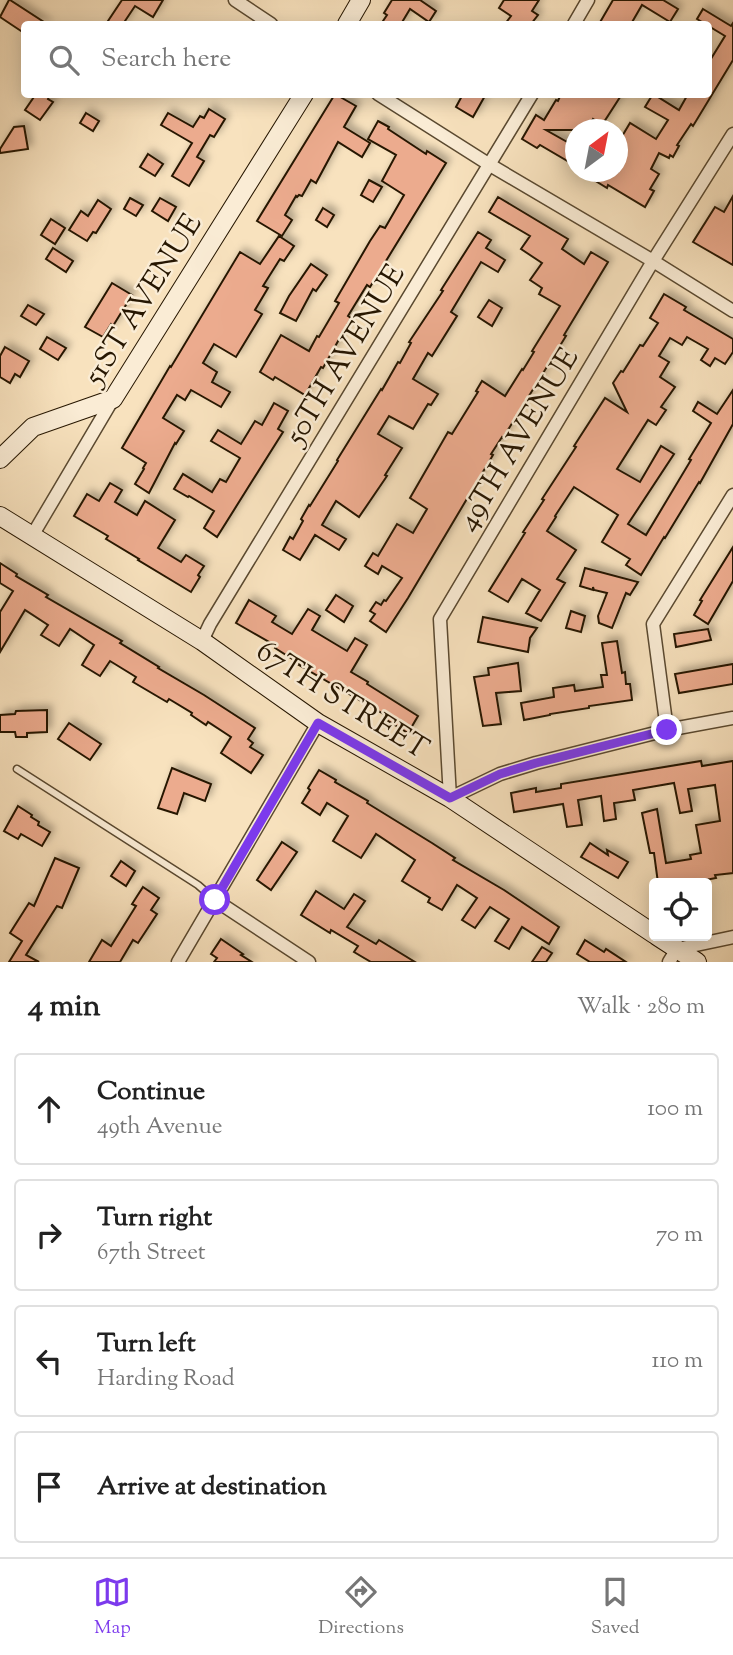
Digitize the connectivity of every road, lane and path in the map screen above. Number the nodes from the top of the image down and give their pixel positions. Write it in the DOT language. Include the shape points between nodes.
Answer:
graph roads {
  1 [pos="235,0"];
  2 [pos="361,0"];
  3 [pos="589,0"];
  4 [pos="266,21"];
  5 [pos="348,21"];
  6 [pos="576,21"];
  7 [pos="301,98"];
  8 [pos="384,98"];
  9 [pos="530,98"];
  10 [pos="733,134"];
  11 [pos="490,165"];
  12 [pos="653,261"];
  13 [pos="733,311"];
  14 [pos="113,398"];
  15 [pos="0,459"];
  16 [pos="733,495"];
  17 [pos="0,516"];
  18 [pos="32,536"];
  19 [pos="202,641"];
  20 [pos="733,718"];
  21 [pos="318,723"];
  22 [pos="667,730"];
  23 [pos="17,769"];
  24 [pos="450,798"];
  25 [pos="215,900"];
  26 [pos="649,930"];
  27 [pos="733,937"];
  28 [pos="661,941"];
  29 [pos="673,955"];
  30 [pos="178,962"];
  31 [pos="309,962"];
  32 [pos="697,962"];
  1 -- 4 [label="street"];
  2 -- 5 [label="street"];
  3 -- 6 [label="street"];
  7 -- 14 [label="street, 51ST AVENUE"];
  8 -- 11 [label="street"];
  9 -- 11 [label="street, 50TH AVENUE"];
  10 -- 12 [label="street, 49TH AVENUE"];
  11 -- 12 [label="street"];
  11 -- 19 [label="street, 50TH AVENUE"];
  12 -- 13 [label="street"];
  12 -- 24 [label="street, 49TH AVENUE" via="440,619"];
  14 -- 15 [label="street" via="33,427"];
  14 -- 18 [label="street, 51ST AVENUE"];
  16 -- 22 [label="street" via="653,624"];
  17 -- 18 [label="street, 67TH STREET"];
  18 -- 19 [label="street, 67TH STREET"];
  19 -- 21 [label="street, 67TH STREET"];
  20 -- 22 [label="street"];
  21 -- 24 [label="street, 67TH STREET"];
  21 -- 25 [label="street"];
  22 -- 24 [label="street" via="512,770"];
  23 -- 25 [label="lane"];
  24 -- 26 [label="street, 67TH STREET"];
  25 -- 30 [label="street"];
  25 -- 31 [label="street"];
  27 -- 29 [label="street"];
  28 -- 29 [label="street, 67TH STREET"];
  29 -- 32 [label="street, 67TH STREET"];
}
